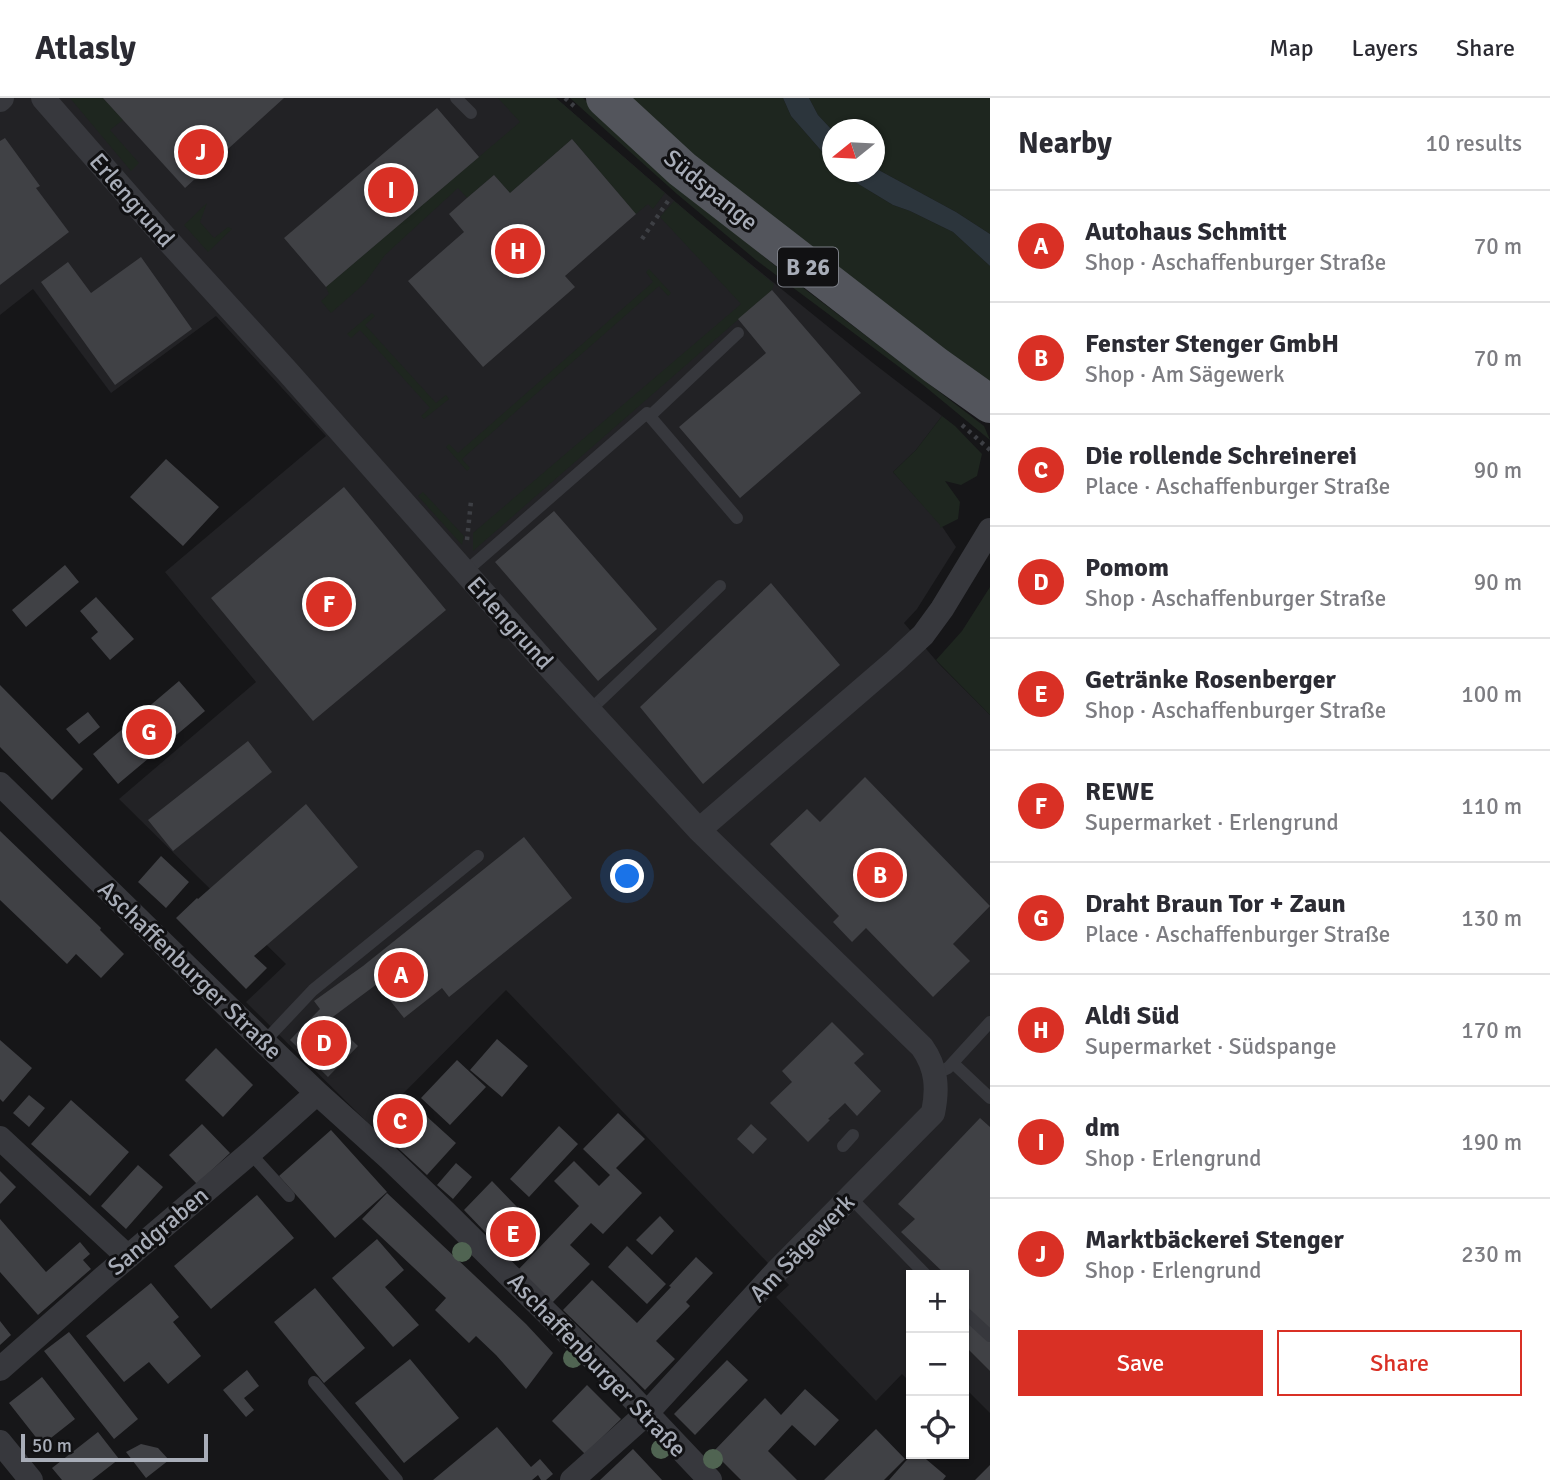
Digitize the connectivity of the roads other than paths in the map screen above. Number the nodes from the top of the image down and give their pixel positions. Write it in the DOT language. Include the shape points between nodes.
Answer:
graph roads {
  1 [pos="43,98"];
  2 [pos="456,98"];
  3 [pos="605,98"];
  4 [pos="471,113"];
  5 [pos="738,333"];
  6 [pos="974,413"];
  7 [pos="650,416"];
  8 [pos="737,518"];
  9 [pos="990,530"];
  10 [pos="465,572"];
  11 [pos="720,586"];
  12 [pos="589,711"];
  13 [pos="0,784"];
  14 [pos="699,830"];
  15 [pos="478,856"];
  16 [pos="990,1022"];
  17 [pos="264,1042"];
  18 [pos="944,1068"];
  19 [pos="317,1093"];
  20 [pos="990,1098"];
  21 [pos="853,1135"];
  22 [pos="0,1138"];
  23 [pos="843,1146"];
  24 [pos="250,1153"];
  25 [pos="289,1196"];
  26 [pos="851,1198"];
  27 [pos="128,1257"];
  28 [pos="921,1270"];
  29 [pos="969,1317"];
  30 [pos="990,1336"];
  31 [pos="0,1369"];
  32 [pos="314,1382"];
  33 [pos="646,1414"];
  34 [pos="0,1442"];
  35 [pos="31,1480"];
  36 [pos="397,1480"];
  37 [pos="572,1480"];
  38 [pos="710,1480"];
  1 -- 10 [label="street, Erlengrund"];
  2 -- 4 [label="lane"];
  3 -- 6 [label="main road, Südspange / B 26" via="682,169 934,365"];
  5 -- 7 [label="lane"];
  7 -- 8 [label="lane"];
  7 -- 10 [label="lane" via="647,413"];
  9 -- 14 [label="street" via="923,635"];
  10 -- 12 [label="street, Erlengrund"];
  11 -- 12 [label="lane"];
  12 -- 14 [label="street, Erlengrund"];
  13 -- 17 [label="street, Aschaffenburger Straße"];
  14 -- 18 [label="street, Am Sägewerk"];
  15 -- 17 [label="lane" via="313,990"];
  16 -- 18 [label="lane"];
  17 -- 19 [label="street, Aschaffenburger Straße"];
  18 -- 20 [label="lane"];
  18 -- 26 [label="street, Am Sägewerk" via="933,1113"];
  19 -- 24 [label="street, Sandgraben"];
  19 -- 33 [label="street, Aschaffenburger Straße" via="437,1204"];
  21 -- 23 [label="lane"];
  22 -- 27 [label="street"];
  24 -- 25 [label="lane"];
  24 -- 27 [label="street, Sandgraben"];
  26 -- 28 [label="lane"];
  26 -- 33 [label="street, Am Sägewerk"];
  27 -- 31 [label="street, Sandgraben"];
  29 -- 30 [label="lane"];
  32 -- 36 [label="lane"];
  33 -- 37 [label="street, Am Sägewerk"];
  33 -- 38 [label="street, Aschaffenburger Straße"];
  34 -- 35 [label="street"];
}
